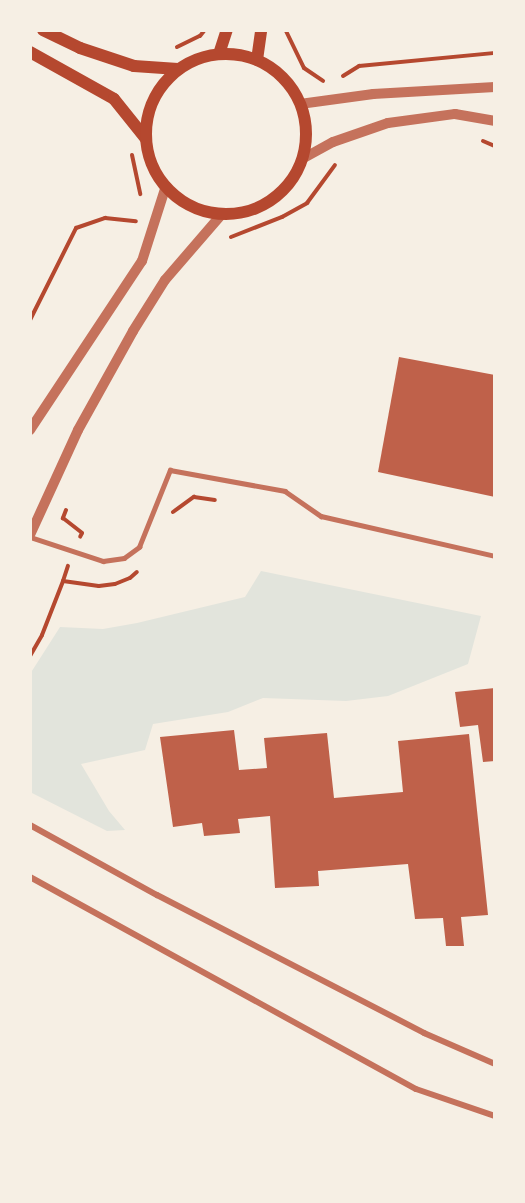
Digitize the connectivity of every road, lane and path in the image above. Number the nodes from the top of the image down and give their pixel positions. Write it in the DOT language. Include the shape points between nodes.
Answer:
graph roads {
  1 [pos="43,30"];
  2 [pos="204,30"];
  3 [pos="227,30"];
  4 [pos="261,30"];
  5 [pos="286,31"];
  6 [pos="171,48"];
  7 [pos="30,52"];
  8 [pos="495,53"];
  9 [pos="219,54"];
  10 [pos="257,60"];
  11 [pos="178,69"];
  12 [pos="330,85"];
  13 [pos="495,87"];
  14 [pos="330,98"];
  15 [pos="300,104"];
  16 [pos="495,121"];
  17 [pos="146,139"];
  18 [pos="333,142"];
  19 [pos="130,151"];
  20 [pos="302,159"];
  21 [pos="166,186"];
  22 [pos="140,203"];
  23 [pos="140,212"];
  24 [pos="222,214"];
  25 [pos="227,239"];
  26 [pos="30,320"];
  27 [pos="30,430"];
  28 [pos="53,484"];
  29 [pos="30,536"];
  30 [pos="74,552"];
  31 [pos="495,556"];
  32 [pos="63,580"];
  33 [pos="30,825"];
  34 [pos="30,877"];
  35 [pos="495,1064"];
  36 [pos="495,1116"];
  1 -- 11 [label="main road" via="80,48 134,66"];
  2 -- 6 [label="path"];
  3 -- 9 [label="main road"];
  4 -- 10 [label="main road"];
  5 -- 12 [label="path" via="304,68"];
  7 -- 17 [label="main road" via="114,99"];
  8 -- 12 [label="path" via="359,66"];
  9 -- 10 [label="main road"];
  9 -- 11 [label="main road"];
  10 -- 15 [label="main road" via="290,85"];
  11 -- 17 [label="main road" via="160,88 148,112"];
  12 -- 14 [label="path"];
  13 -- 14 [label="street"];
  14 -- 15 [label="street"];
  15 -- 20 [label="main road" via="305,122"];
  16 -- 18 [label="street" via="455,114 388,123"];
  17 -- 21 [label="main road" via="152,164"];
  18 -- 20 [label="street"];
  18 -- 25 [label="path" via="335,165 307,203"];
  19 -- 22 [label="path" via="141,185"];
  20 -- 24 [label="main road" via="292,178 270,200 242,212"];
  21 -- 24 [label="main road" via="201,210"];
  21 -- 27 [label="street" via="142,261"];
  23 -- 26 [label="path" via="140,222 105,218 76,228"];
  24 -- 28 [label="street" via="191,246 149,305 78,430"];
  28 -- 29 [label="street"];
  28 -- 30 [label="path" via="71,496 63,518 81,533"];
  29 -- 30 [label="lane"];
  30 -- 31 [label="lane" via="103,561 124,558 139,547 170,470 285,491 321,516"];
  30 -- 32 [label="path"];
  33 -- 35 [label="street" via="424,1033"];
  34 -- 36 [label="street" via="416,1089"];
}
